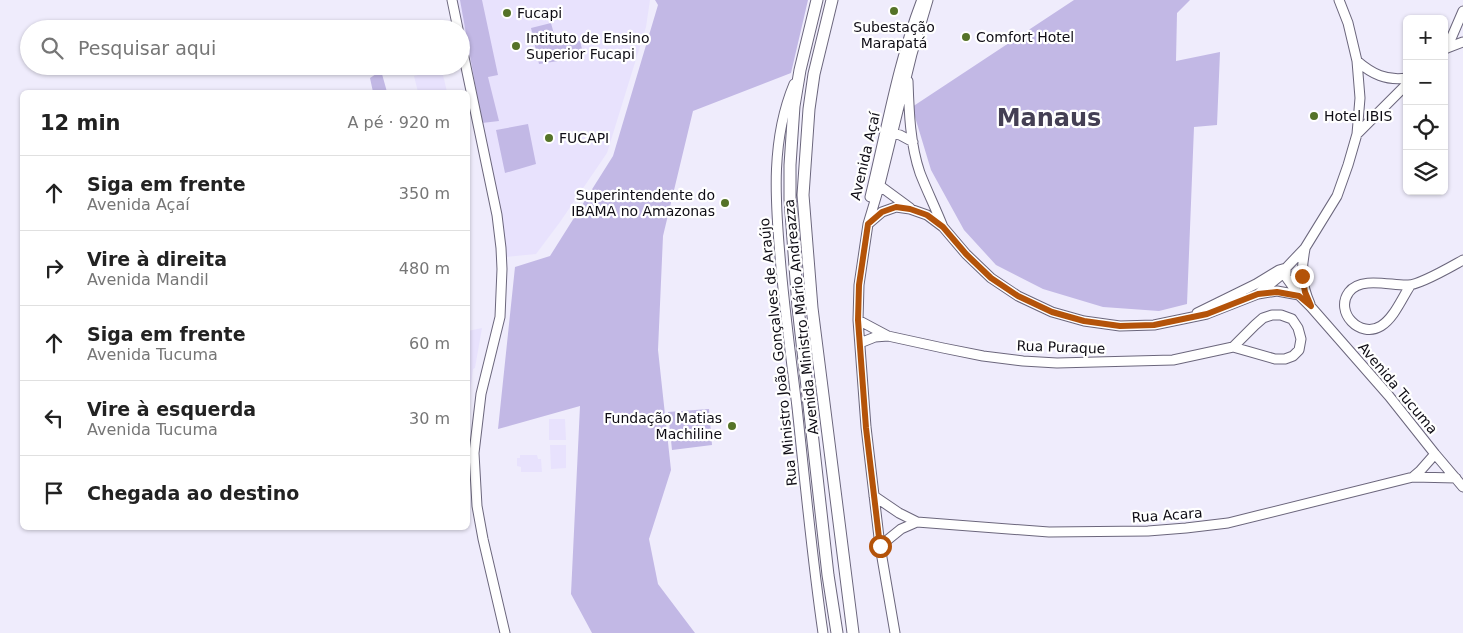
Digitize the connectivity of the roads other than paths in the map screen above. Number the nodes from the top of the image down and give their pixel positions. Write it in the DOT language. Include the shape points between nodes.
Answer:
graph roads {
  1 [pos="452,0"];
  2 [pos="817,0"];
  3 [pos="832,0"];
  4 [pos="922,0"];
  5 [pos="928,0"];
  6 [pos="1339,0"];
  7 [pos="1463,11"];
  8 [pos="456,20"];
  9 [pos="1463,42"];
  10 [pos="1448,43"];
  11 [pos="1448,48"];
  12 [pos="1357,60"];
  13 [pos="908,68"];
  14 [pos="800,70"];
  15 [pos="468,75"];
  16 [pos="1403,78"];
  17 [pos="1403,88"];
  18 [pos="889,132"];
  19 [pos="1357,134"];
  20 [pos="912,142"];
  21 [pos="877,183"];
  22 [pos="910,209"];
  23 [pos="868,224"];
  24 [pos="943,227"];
  25 [pos="1305,248"];
  26 [pos="1463,260"];
  27 [pos="1286,268"];
  28 [pos="1410,286"];
  29 [pos="1258,294"];
  30 [pos="1299,296"];
  31 [pos="1311,306"];
  32 [pos="1189,318"];
  33 [pos="858,320"];
  34 [pos="888,336"];
  35 [pos="860,343"];
  36 [pos="1233,347"];
  37 [pos="1435,454"];
  38 [pos="1413,477"];
  39 [pos="1456,478"];
  40 [pos="1463,487"];
  41 [pos="874,496"];
  42 [pos="917,522"];
  43 [pos="841,530"];
  44 [pos="824,532"];
  45 [pos="880,546"];
  46 [pos="505,633"];
  47 [pos="823,633"];
  48 [pos="837,633"];
  49 [pos="853,633"];
  50 [pos="895,633"];
  1 -- 8 [label="street"];
  2 -- 14 [label="main road, Avenida Ministro Mário Andreazza"];
  3 -- 43 [label="main road, Avenida Ministro Mário Andreazza" via="810,100 802,195 813,318"];
  4 -- 18 [label="street, Avenida Açaí" via="902,61"];
  5 -- 13 [label="street, Avenida Açaí"];
  6 -- 12 [label="street"];
  7 -- 10 [label="street"];
  9 -- 11 [label="street"];
  12 -- 16 [label="street" via="1385,78"];
  12 -- 19 [label="street" via="1360,98"];
  13 -- 18 [label="street, Avenida Açaí"];
  13 -- 20 [label="street"];
  14 -- 44 [label="main road, Avenida Ministro Mário Andreazza" via="794,106 790,199 798,306"];
  14 -- 47 [label="street, Rua Ministro João Gonçalves de Araújo" via="781,126 776,164 776,212"];
  15 -- 46 [label="street" via="501,248 500,317 481,394 474,453 477,506"];
  17 -- 19 [label="street"];
  18 -- 20 [label="street"];
  18 -- 21 [label="street, Avenida Açaí"];
  19 -- 25 [label="street" via="1337,196"];
  20 -- 24 [label="street" via="920,172"];
  21 -- 22 [label="street"];
  21 -- 23 [label="street, Avenida Açaí"];
  21 -- 33 [label="street, Avenida Açaí" via="864,224 854,284"];
  22 -- 23 [label="street" via="889,209"];
  22 -- 24 [label="street" via="927,215"];
  23 -- 33 [label="street, Avenida Açaí" via="859,285"];
  24 -- 32 [label="street" via="991,278 1018,296 1052,312 1120,326 1154,325"];
  25 -- 27 [label="street"];
  25 -- 31 [label="street, Avenida Tucuma" via="1302,276"];
  26 -- 28 [label="street"];
  27 -- 29 [label="street"];
  27 -- 30 [label="street, Avenida Tucuma" via="1286,278"];
  27 -- 32 [label="street"];
  28 -- 28 [label="street" via="1366,284 1351,288 1345,302 1348,317 1358,327 1375,329 1393,313"];
  29 -- 30 [label="street" via="1277,292"];
  29 -- 32 [label="street"];
  30 -- 31 [label="street, Avenida Tucuma"];
  31 -- 37 [label="street, Avenida Tucuma"];
  33 -- 34 [label="street, Rua Puraque"];
  33 -- 35 [label="street, Avenida Açaí"];
  34 -- 35 [label="street, Rua Puraque"];
  34 -- 36 [label="street, Rua Puraque" via="983,356 1058,363 1173,360"];
  35 -- 41 [label="street, Avenida Açaí"];
  36 -- 36 [label="street, Rua Puraque" via="1286,359 1299,350 1301,339 1292,319 1272,314 1263,318"];
  37 -- 38 [label="street"];
  37 -- 39 [label="street, Avenida Tucuma"];
  38 -- 39 [label="street, Rua Acara"];
  38 -- 42 [label="street, Rua Acara" via="1228,523 1186,528 1049,532"];
  39 -- 40 [label="street, Avenida Tucuma"];
  41 -- 42 [label="street, Rua Acara"];
  41 -- 45 [label="street, Avenida Açaí"];
  42 -- 45 [label="street"];
  43 -- 44 [label="main road"];
  43 -- 49 [label="main road, Avenida Ministro Mário Andreazza"];
  44 -- 48 [label="main road, Avenida Ministro Mário Andreazza"];
  45 -- 50 [label="street, Avenida Açaí"];
}
